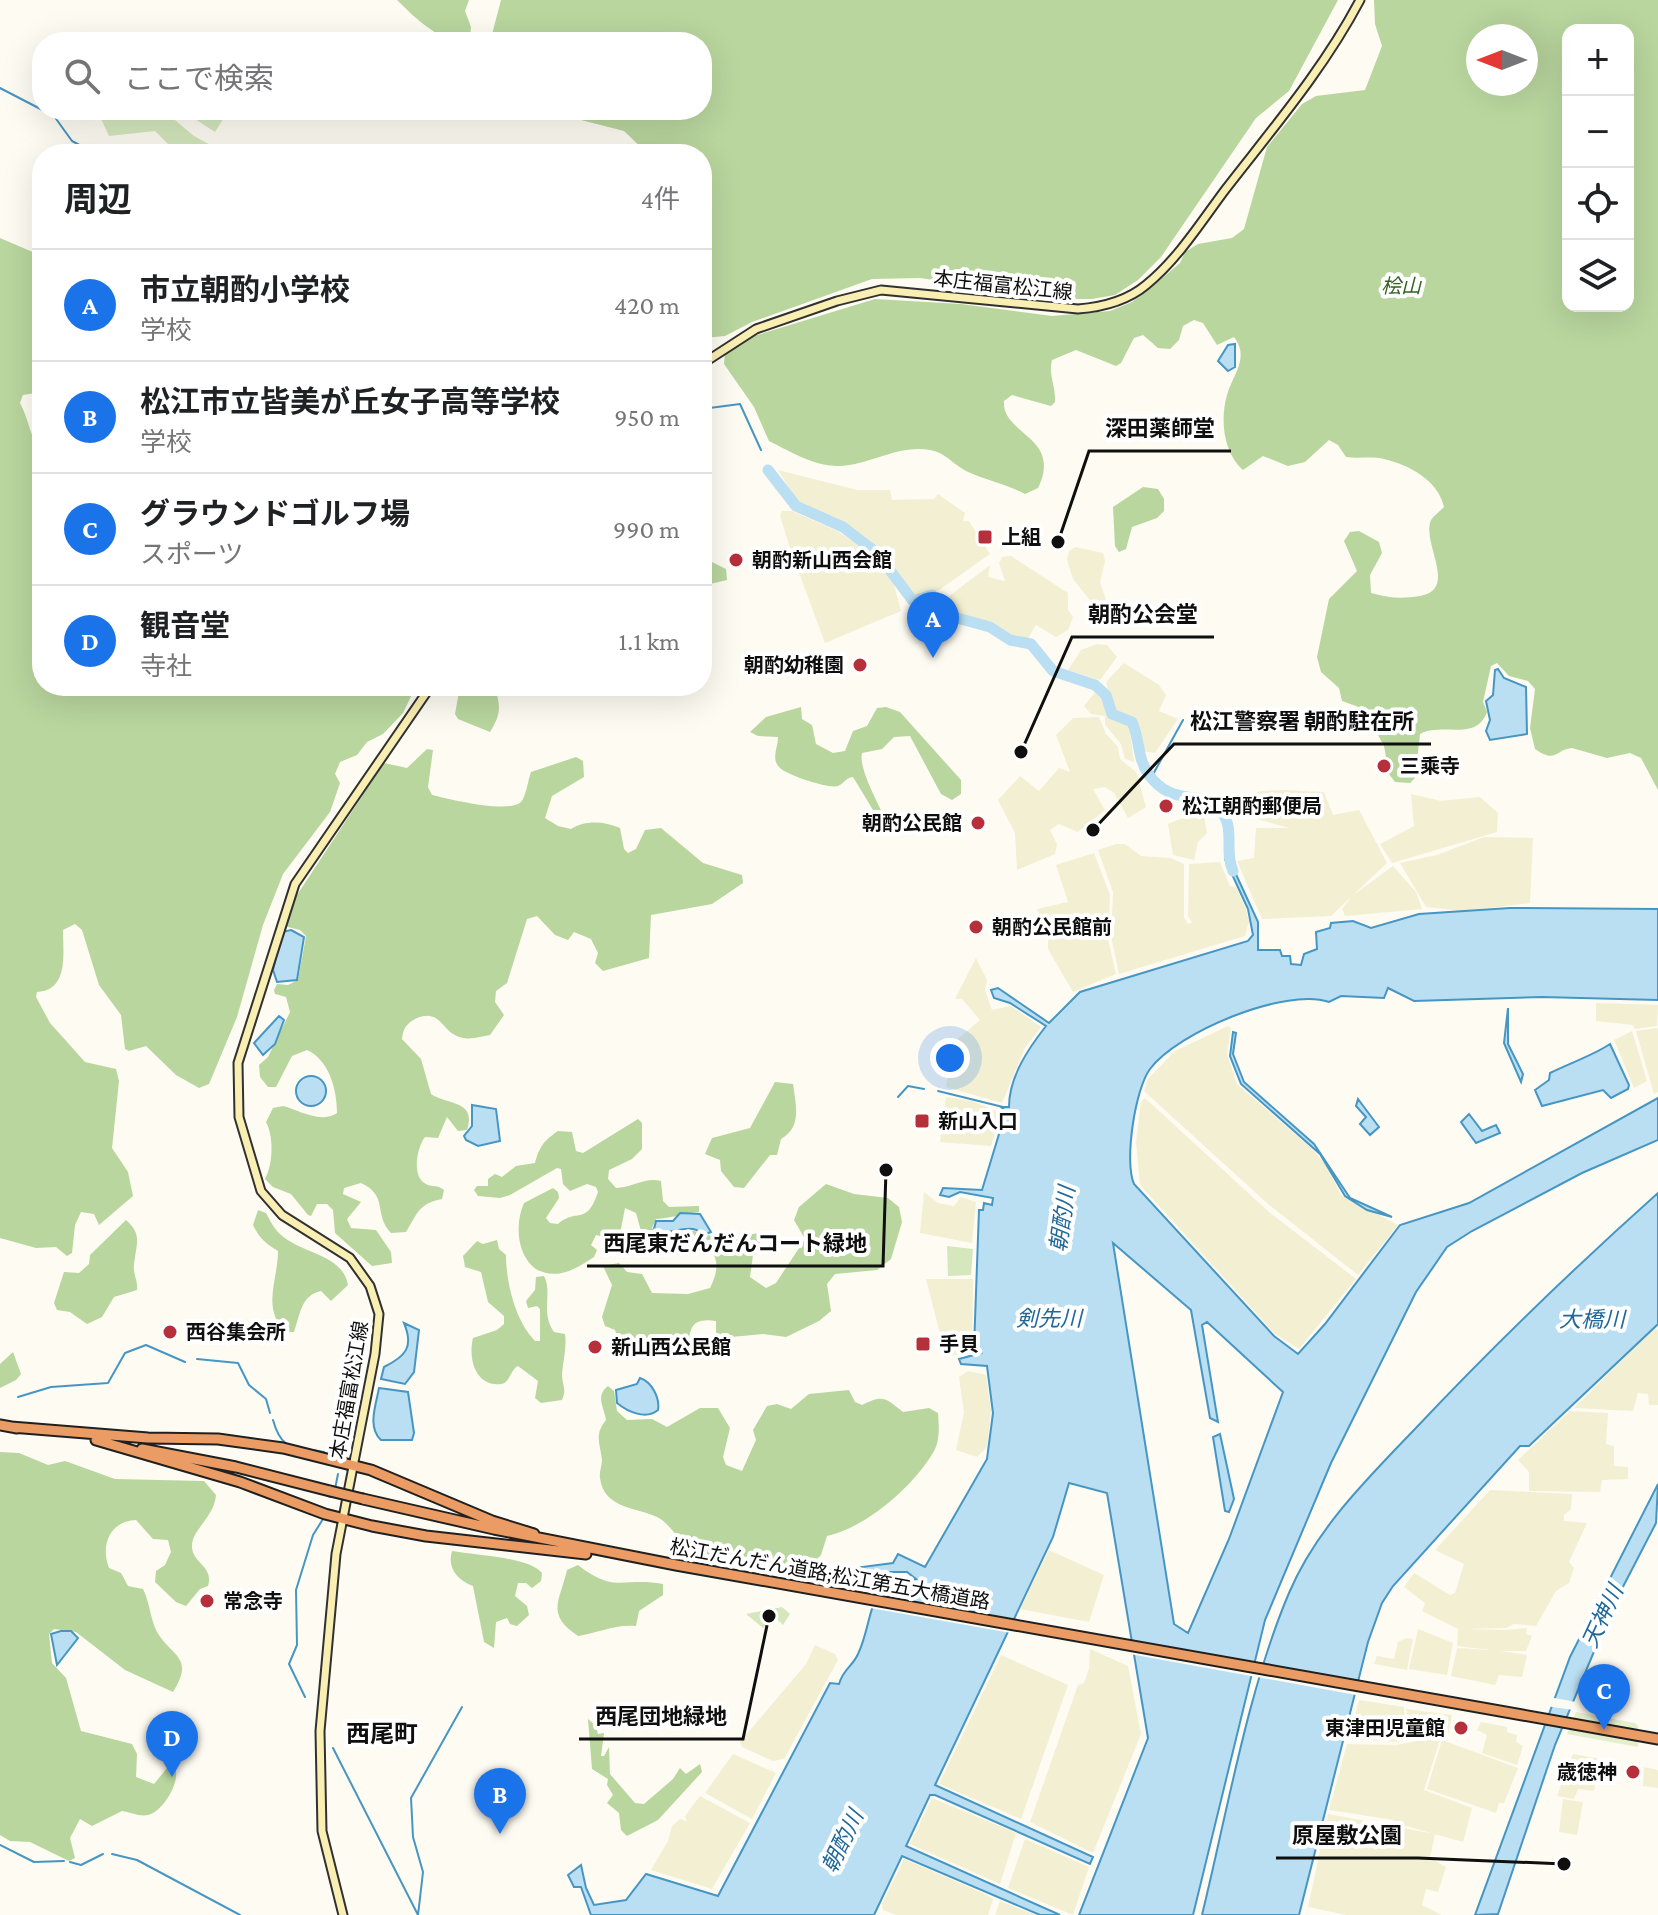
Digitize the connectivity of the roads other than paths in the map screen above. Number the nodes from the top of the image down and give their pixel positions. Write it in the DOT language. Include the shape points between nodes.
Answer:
graph roads {
  1 [pos="1360,0"];
  2 [pos="712,355"];
  3 [pos="424,696"];
  4 [pos="0,1425"];
  5 [pos="11,1427"];
  6 [pos="96,1440"];
  7 [pos="352,1464"];
  8 [pos="342,1519"];
  9 [pos="548,1541"];
  10 [pos="676,1565"];
  11 [pos="1658,1739"];
  12 [pos="343,1915"];
  1 -- 2 [label="main road, 本庄福富松江線" via="1321,67 1275,128 1160,273 1130,296 1078,309 881,290 795,314 743,335"];
  3 -- 7 [label="main road, 本庄福富松江線" via="295,884 238,1063 239,1117 261,1191 282,1215 350,1258 370,1286 379,1314"];
  4 -- 5 [label="highway, 松江だんだん道路;松江第五大橋道路"];
  5 -- 6 [label="highway, 松江だんだん道路;松江第五大橋道路"];
  5 -- 7 [label="highway" via="231,1440"];
  6 -- 8 [label="highway" via="240,1482"];
  6 -- 9 [label="highway, 松江だんだん道路;松江第五大橋道路, bridge" via="236,1467"];
  7 -- 8 [label="main road, 本庄福富松江線"];
  7 -- 9 [label="highway"];
  8 -- 10 [label="highway" via="426,1536"];
  8 -- 12 [label="main road, 本庄福富松江線" via="319,1768 322,1831"];
  9 -- 10 [label="highway, 松江だんだん道路;松江第五大橋道路"];
  10 -- 11 [label="highway, 松江だんだん道路;松江第五大橋道路"];
}
